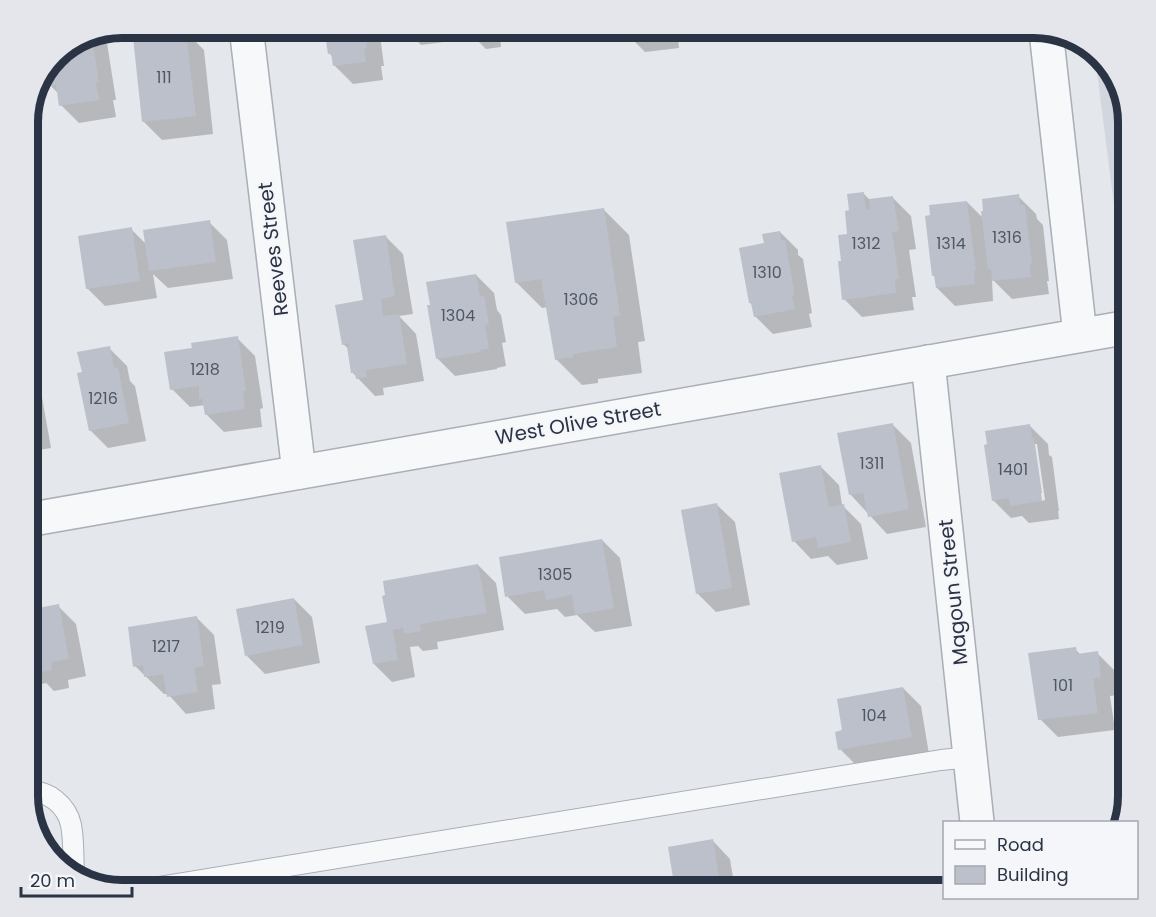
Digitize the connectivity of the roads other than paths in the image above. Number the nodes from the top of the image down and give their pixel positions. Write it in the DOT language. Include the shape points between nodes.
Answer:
graph roads {
  1 [pos="247,38"];
  2 [pos="1047,38"];
  3 [pos="1118,329"];
  4 [pos="1080,335"];
  5 [pos="928,362"];
  6 [pos="300,472"];
  7 [pos="38,518"];
  8 [pos="971,757"];
  9 [pos="38,793"];
  10 [pos="977,821"];
  11 [pos="73,864"];
  12 [pos="202,880"];
  1 -- 6 [label="street, Reeves Street"];
  2 -- 4 [label="street"];
  3 -- 4 [label="street, West Olive Street"];
  4 -- 5 [label="street, West Olive Street"];
  5 -- 6 [label="street, West Olive Street"];
  5 -- 8 [label="street, Magoun Street"];
  6 -- 7 [label="street, West Olive Street"];
  8 -- 10 [label="street, Magoun Street"];
  8 -- 12 [label="lane"];
  9 -- 11 [label="lane" via="50,795 63,807 71,824"];
}
